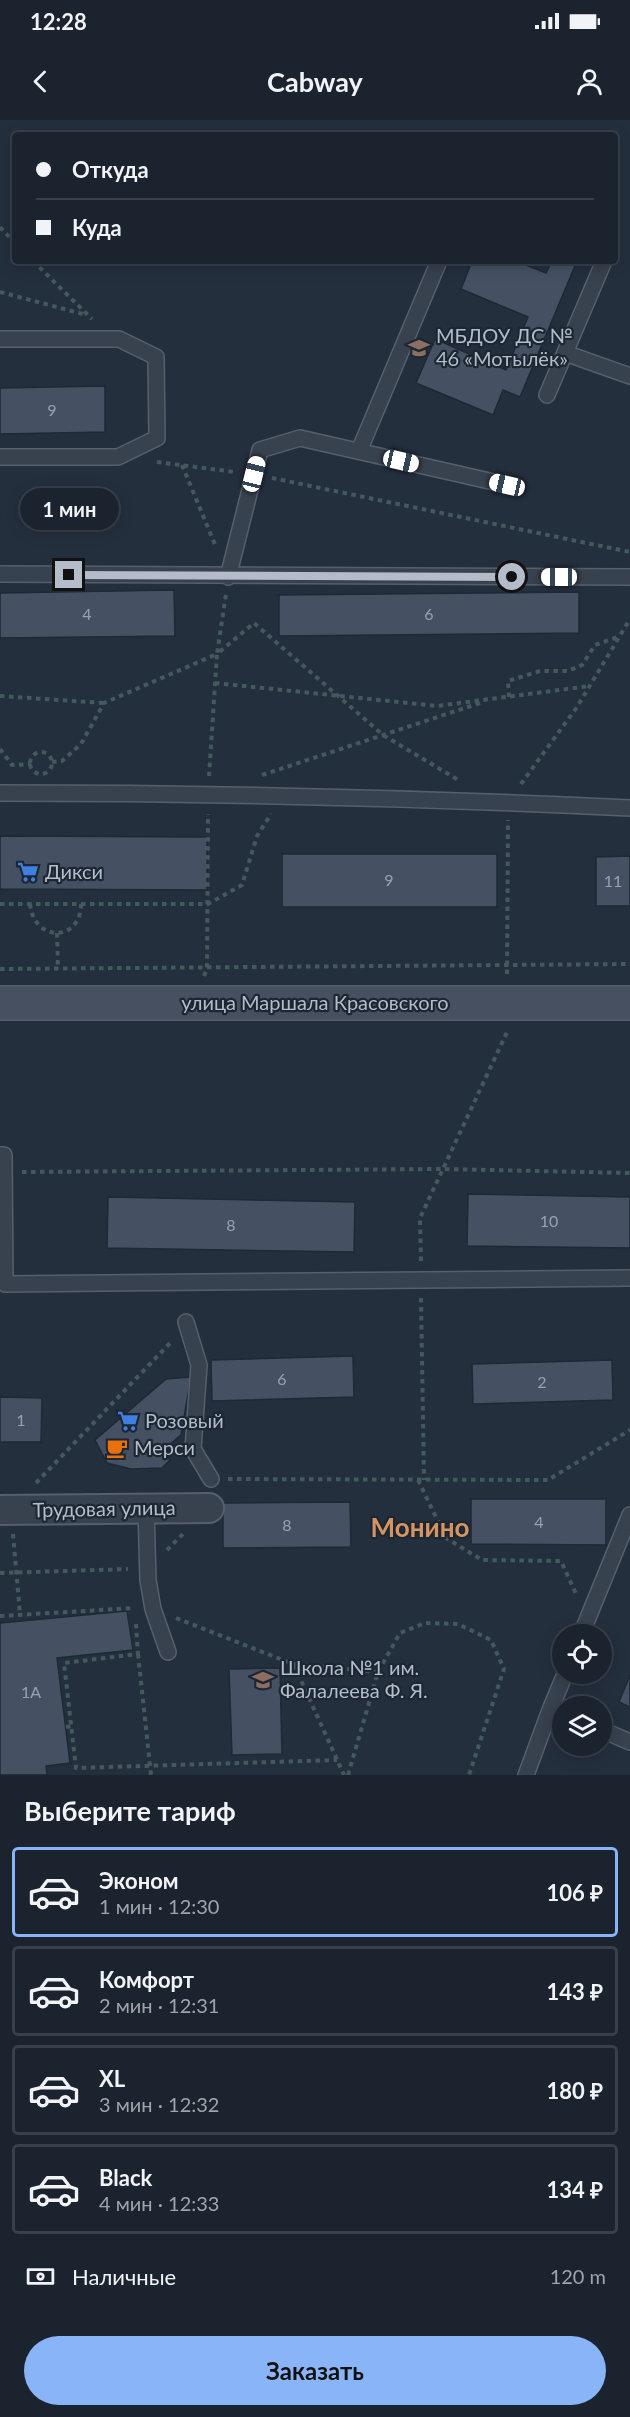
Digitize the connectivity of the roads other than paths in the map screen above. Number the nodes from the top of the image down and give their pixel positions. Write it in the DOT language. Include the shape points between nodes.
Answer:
graph roads {
  1 [pos="438,264"];
  2 [pos="603,264"];
  3 [pos="0,339"];
  4 [pos="565,353"];
  5 [pos="630,376"];
  6 [pos="547,395"];
  7 [pos="359,451"];
  8 [pos="0,457"];
  9 [pos="507,485"];
  10 [pos="0,574"];
  11 [pos="228,577"];
  12 [pos="630,577"];
  13 [pos="0,793"];
  14 [pos="630,808"];
  15 [pos="0,1003"];
  16 [pos="630,1003"];
  17 [pos="0,1155"];
  18 [pos="630,1278"];
  19 [pos="186,1322"];
  20 [pos="211,1479"];
  21 [pos="146,1508"];
  22 [pos="209,1508"];
  23 [pos="5,1510"];
  24 [pos="630,1515"];
  25 [pos="585,1624"];
  26 [pos="168,1652"];
  27 [pos="552,1721"];
  28 [pos="612,1734"];
  29 [pos="630,1742"];
  30 [pos="526,1775"];
  1 -- 7 [label="lane"];
  2 -- 4 [label="lane"];
  3 -- 8 [label="lane" via="119,339 156,357 158,438 118,457"];
  4 -- 5 [label="lane"];
  4 -- 6 [label="lane"];
  7 -- 9 [label="lane"];
  7 -- 11 [label="lane" via="300,438 260,450"];
  10 -- 11 [label="lane"];
  11 -- 12 [label="lane"];
  13 -- 14 [label="lane" via="207,793"];
  15 -- 16 [label="street, улица Маршала Красовского"];
  17 -- 18 [label="lane" via="4,1155 5,1284"];
  19 -- 20 [label="lane" via="199,1365 193,1449"];
  21 -- 22 [label="street, Трудовая улица"];
  21 -- 23 [label="street, Трудовая улица"];
  21 -- 26 [label="lane" via="153,1609"];
  24 -- 25 [label="lane"];
  27 -- 30 [label="lane"];
  28 -- 29 [label="lane"];
}
